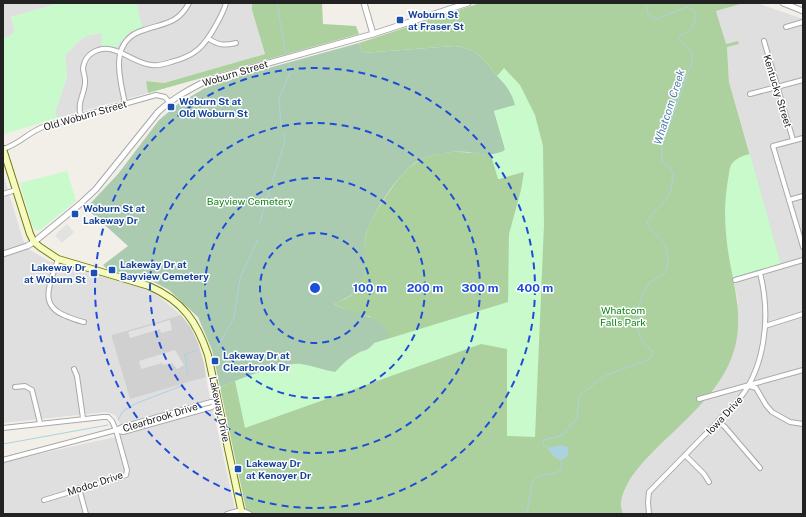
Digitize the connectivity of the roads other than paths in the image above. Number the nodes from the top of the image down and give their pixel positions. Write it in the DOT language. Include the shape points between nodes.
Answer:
graph roads {
  1 [pos="189,3"];
  2 [pos="226,3"];
  3 [pos="364,3"];
  4 [pos="468,3"];
  5 [pos="783,3"];
  6 [pos="803,10"];
  7 [pos="803,22"];
  8 [pos="786,27"];
  9 [pos="373,34"];
  10 [pos="209,39"];
  11 [pos="764,42"];
  12 [pos="236,43"];
  13 [pos="120,52"];
  14 [pos="803,80"];
  15 [pos="778,87"];
  16 [pos="750,94"];
  17 [pos="169,102"];
  18 [pos="125,103"];
  19 [pos="81,116"];
  20 [pos="803,138"];
  21 [pos="793,140"];
  22 [pos="3,149"];
  23 [pos="16,190"];
  24 [pos="3,194"];
  25 [pos="803,196"];
  26 [pos="789,200"];
  27 [pos="34,242"];
  28 [pos="803,247"];
  29 [pos="3,254"];
  30 [pos="58,259"];
  31 [pos="803,260"];
  32 [pos="760,273"];
  33 [pos="736,280"];
  34 [pos="803,314"];
  35 [pos="84,322"];
  36 [pos="765,326"];
  37 [pos="74,369"];
  38 [pos="803,370"];
  39 [pos="749,386"];
  40 [pos="15,387"];
  41 [pos="699,399"];
  42 [pos="218,402"];
  43 [pos="83,418"];
  44 [pos="718,421"];
  45 [pos="40,423"];
  46 [pos="803,424"];
  47 [pos="3,428"];
  48 [pos="116,430"];
  49 [pos="685,455"];
  50 [pos="3,460"];
  51 [pos="760,468"];
  52 [pos="709,482"];
  53 [pos="79,488"];
  54 [pos="44,500"];
  55 [pos="241,512"];
  56 [pos="86,514"];
  57 [pos="227,514"];
  58 [pos="250,514"];
  59 [pos="649,514"];
  1 -- 13 [label="street" via="180,17 132,35"];
  2 -- 10 [label="street"];
  3 -- 9 [label="street"];
  4 -- 9 [label="street, Woburn Street"];
  5 -- 6 [label="street"];
  7 -- 8 [label="street"];
  9 -- 17 [label="street, Woburn Street" via="208,80"];
  10 -- 12 [label="street" via="223,46"];
  10 -- 13 [label="street" via="187,57 157,65 144,64"];
  11 -- 15 [label="street, Kentucky Street"];
  13 -- 18 [label="street" via="119,74"];
  13 -- 19 [label="street" via="94,51 86,58 83,67 85,86 79,106"];
  14 -- 15 [label="street"];
  15 -- 16 [label="street"];
  15 -- 21 [label="street, Kentucky Street"];
  17 -- 18 [label="street, Old Woburn Street" via="158,94"];
  17 -- 27 [label="street, Woburn Street" via="96,189"];
  18 -- 19 [label="street, Old Woburn Street"];
  19 -- 22 [label="street, Old Woburn Street" via="38,128"];
  20 -- 21 [label="street"];
  21 -- 26 [label="street" via="773,146"];
  22 -- 23 [label="main road"];
  23 -- 24 [label="street"];
  23 -- 27 [label="main road"];
  25 -- 26 [label="street"];
  26 -- 28 [label="street"];
  27 -- 29 [label="street, Woburn Street"];
  27 -- 30 [label="main road, Lakeway Drive"];
  30 -- 35 [label="street" via="48,291 50,304 58,313"];
  30 -- 42 [label="main road, Lakeway Drive" via="149,286 173,299 192,319 203,339"];
  31 -- 32 [label="street"];
  32 -- 33 [label="street"];
  32 -- 36 [label="street, Iowa Drive" via="765,296"];
  34 -- 36 [label="street"];
  36 -- 39 [label="street, Iowa Drive" via="758,364"];
  37 -- 43 [label="street"];
  38 -- 39 [label="street"];
  39 -- 41 [label="street"];
  39 -- 44 [label="street, Iowa Drive" via="742,397"];
  39 -- 46 [label="street" via="756,388 772,412 790,422"];
  40 -- 45 [label="street" via="25,386 32,390"];
  42 -- 48 [label="street, Clearbrook Drive" via="172,412"];
  42 -- 55 [label="main road, Lakeway Drive"];
  43 -- 45 [label="street"];
  43 -- 48 [label="street" via="108,417"];
  44 -- 49 [label="street, Iowa Drive"];
  44 -- 51 [label="street"];
  45 -- 47 [label="street"];
  48 -- 50 [label="street, Clearbrook Drive"];
  48 -- 53 [label="street, Modoc Drive" via="128,470 126,475"];
  49 -- 52 [label="street"];
  49 -- 59 [label="street, Iowa Drive" via="649,492"];
  53 -- 54 [label="street, Modoc Drive"];
  53 -- 56 [label="street"];
  55 -- 57 [label="street"];
  55 -- 58 [label="street"];
}
